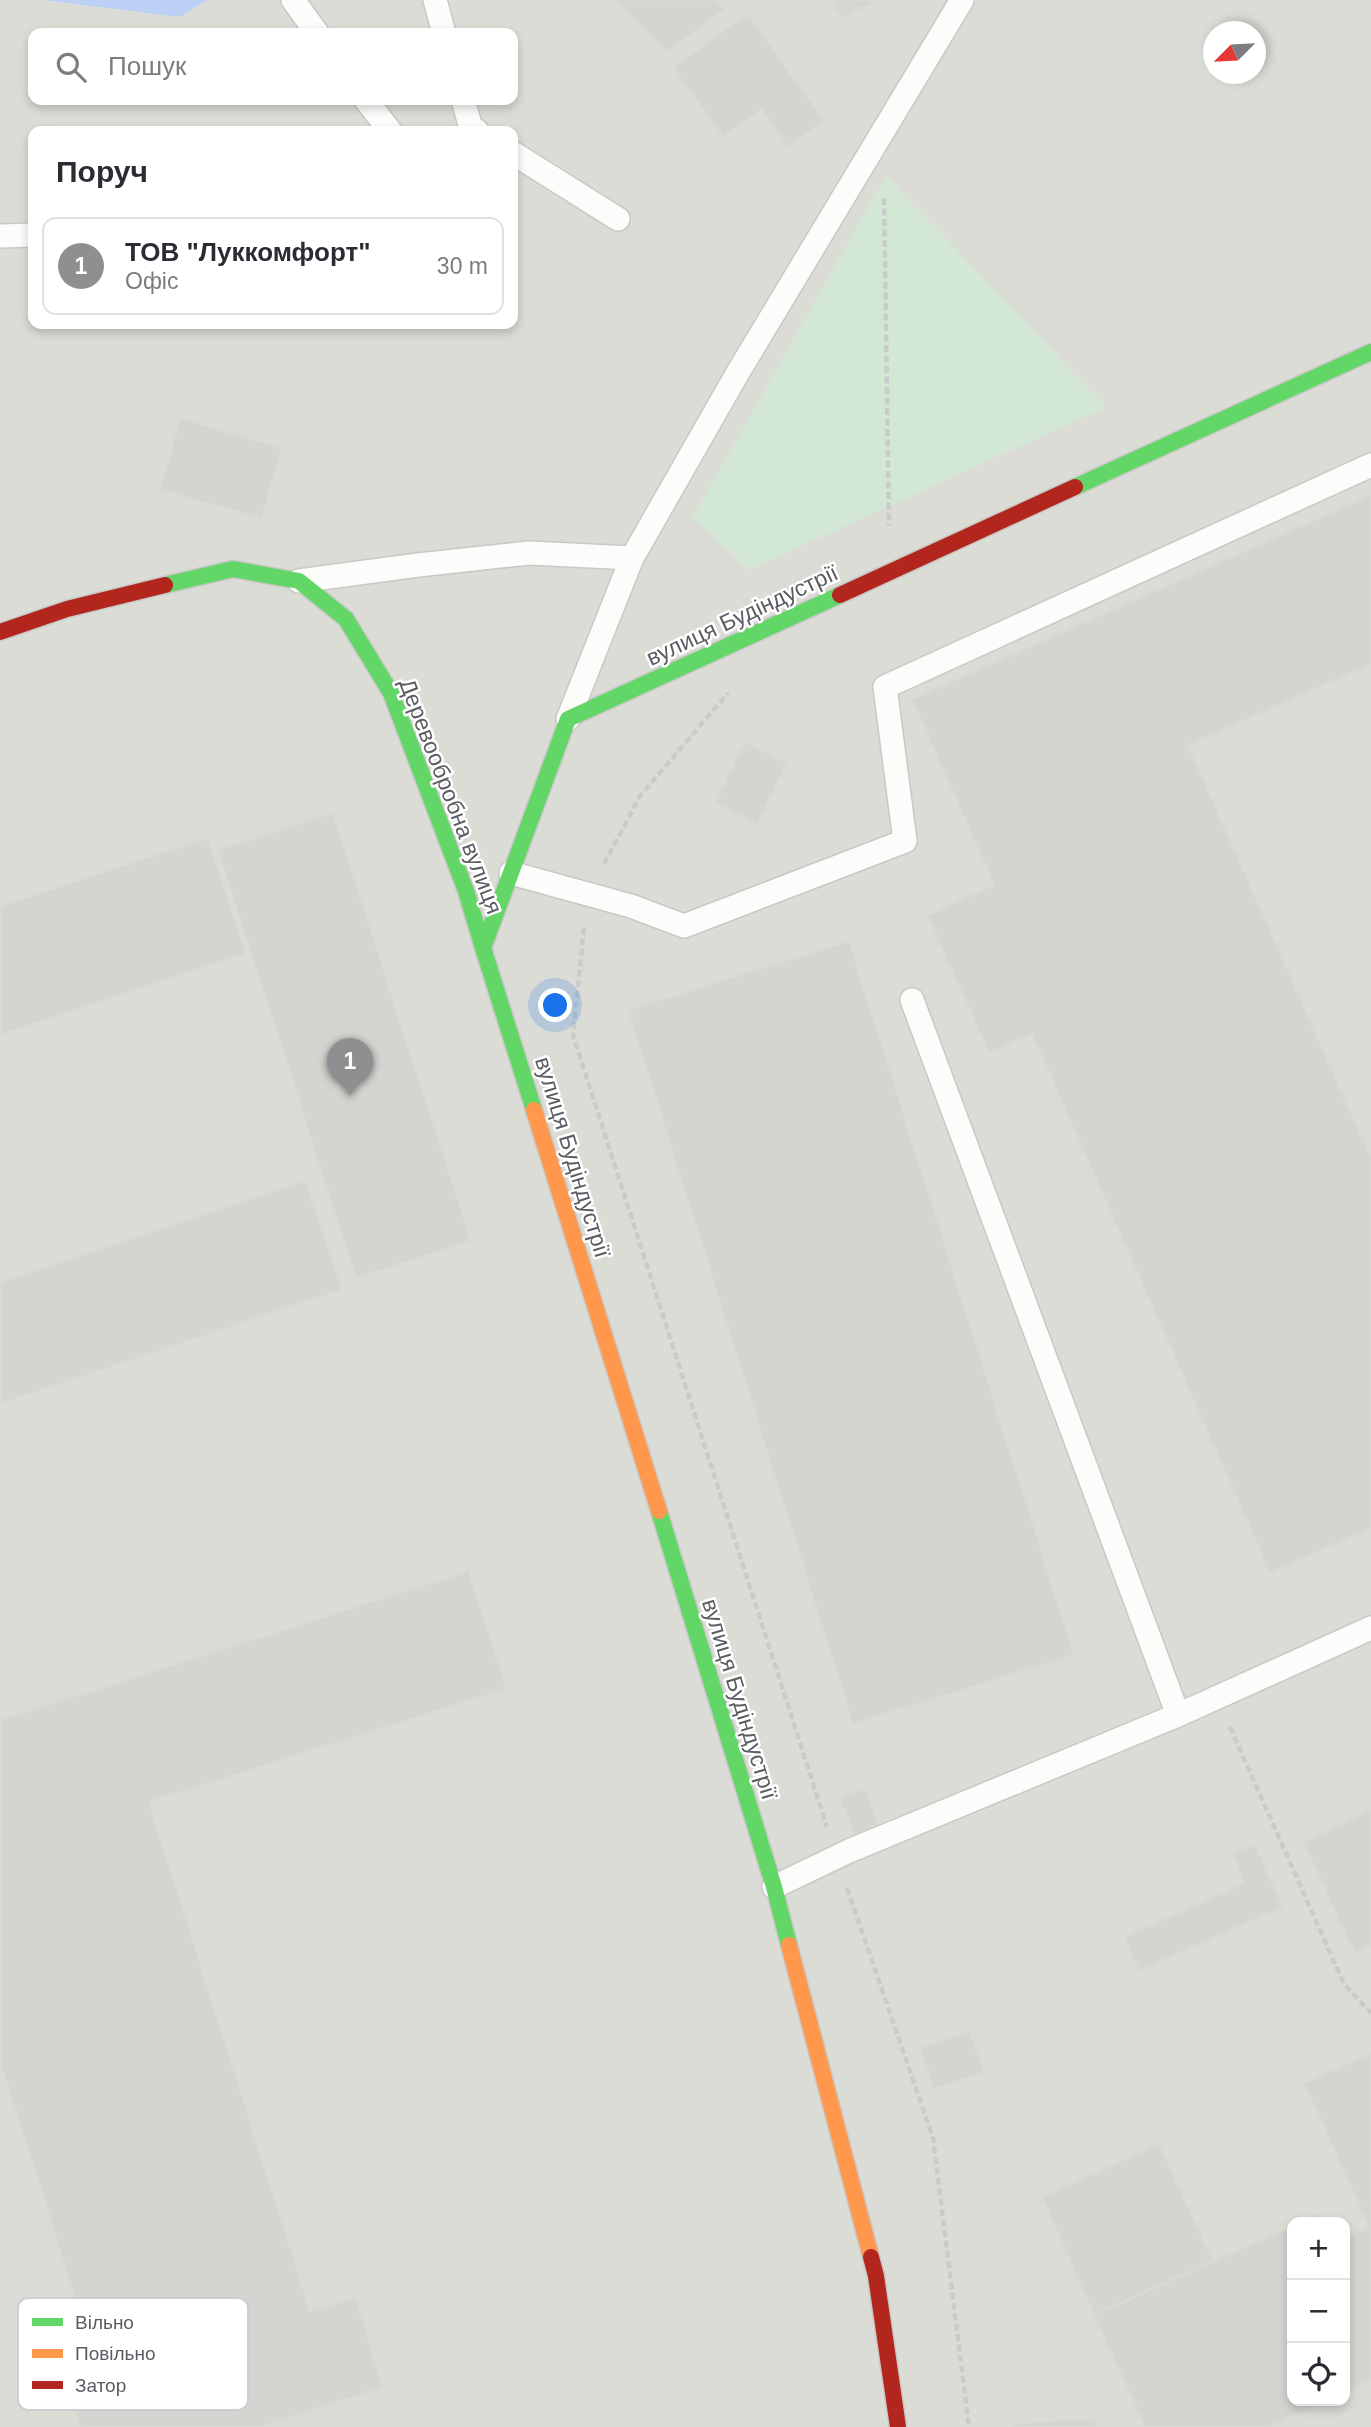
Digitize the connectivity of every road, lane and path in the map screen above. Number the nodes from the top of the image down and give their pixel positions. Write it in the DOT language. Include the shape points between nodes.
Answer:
graph roads {
  1 [pos="293,0"];
  2 [pos="435,0"];
  3 [pos="962,0"];
  4 [pos="313,28"];
  5 [pos="443,28"];
  6 [pos="370,105"];
  7 [pos="464,105"];
  8 [pos="386,126"];
  9 [pos="471,126"];
  10 [pos="518,156"];
  11 [pos="884,187"];
  12 [pos="618,219"];
  13 [pos="28,235"];
  14 [pos="0,236"];
  15 [pos="1371,352"];
  16 [pos="1371,466"];
  17 [pos="632,558"];
  18 [pos="890,572"];
  19 [pos="299,581"];
  20 [pos="0,632"];
  21 [pos="728,693"];
  22 [pos="568,719"];
  23 [pos="511,873"];
  24 [pos="588,893"];
  25 [pos="483,948"];
  26 [pos="912,1000"];
  27 [pos="1371,1629"];
  28 [pos="1217,1698"];
  29 [pos="1178,1715"];
  30 [pos="836,1856"];
  31 [pos="774,1887"];
  32 [pos="1371,2013"];
  33 [pos="898,2427"];
  34 [pos="969,2427"];
  1 -- 4 [label="lane"];
  2 -- 5 [label="lane"];
  3 -- 17 [label="lane"];
  6 -- 8 [label="lane"];
  7 -- 9 [label="lane"];
  10 -- 12 [label="lane"];
  11 -- 18 [label="path"];
  13 -- 14 [label="lane"];
  15 -- 18 [label="street, вулиця Будіндустрії"];
  16 -- 24 [label="lane" via="885,687 905,841 684,926"];
  17 -- 19 [label="lane" via="529,553"];
  17 -- 22 [label="lane"];
  18 -- 22 [label="street, вулиця Будіндустрії"];
  19 -- 20 [label="street, Деревообробна вулиця" via="233,569 67,609"];
  19 -- 25 [label="street, Деревообробна вулиця" via="346,619 391,693"];
  21 -- 24 [label="path" via="640,796"];
  22 -- 23 [label="street"];
  23 -- 24 [label="lane"];
  23 -- 25 [label="street"];
  24 -- 30 [label="path" via="573,1035"];
  25 -- 31 [label="street, вулиця Будіндустрії"];
  26 -- 29 [label="lane"];
  27 -- 28 [label="lane"];
  28 -- 29 [label="lane"];
  28 -- 32 [label="path" via="1344,1984"];
  29 -- 30 [label="lane"];
  30 -- 31 [label="lane"];
  30 -- 34 [label="path" via="933,2138"];
  31 -- 33 [label="street, вулиця Будіндустрії" via="876,2276"];
}
